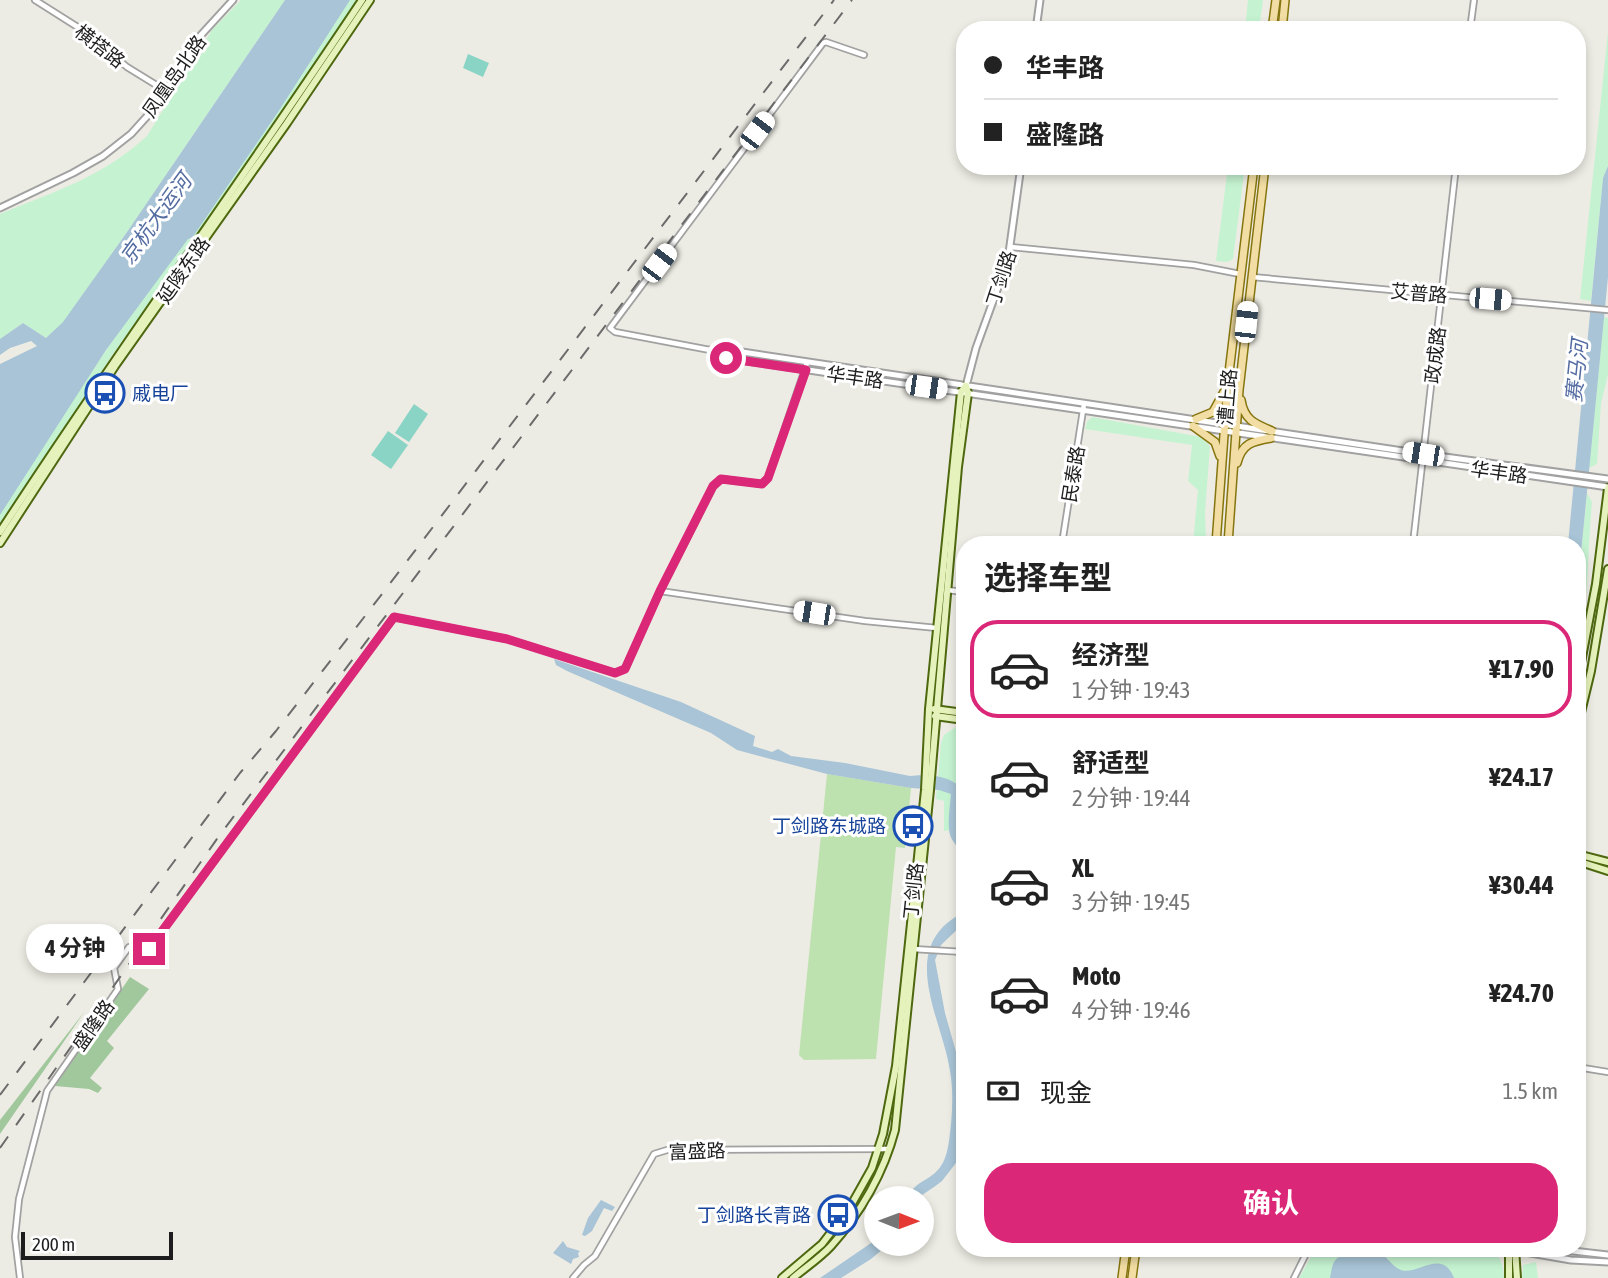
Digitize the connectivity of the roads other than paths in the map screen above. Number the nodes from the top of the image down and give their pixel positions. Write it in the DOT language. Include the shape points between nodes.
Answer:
graph roads {
  1 [pos="35,0"];
  2 [pos="233,0"];
  3 [pos="362,0"];
  4 [pos="370,0"];
  5 [pos="1040,0"];
  6 [pos="1276,0"];
  7 [pos="1285,0"];
  8 [pos="1474,0"];
  9 [pos="1037,21"];
  10 [pos="1273,21"];
  11 [pos="1283,21"];
  12 [pos="1471,21"];
  13 [pos="864,55"];
  14 [pos="166,91"];
  15 [pos="1020,175"];
  16 [pos="1253,175"];
  17 [pos="1264,175"];
  18 [pos="1454,175"];
  19 [pos="0,208"];
  20 [pos="1011,247"];
  21 [pos="1240,274"];
  22 [pos="1251,277"];
  23 [pos="1441,295"];
  24 [pos="1607,310"];
  25 [pos="710,350"];
  26 [pos="806,366"];
  27 [pos="1228,381"];
  28 [pos="965,390"];
  29 [pos="1239,390"];
  30 [pos="1084,407"];
  31 [pos="1195,423"];
  32 [pos="1236,425"];
  33 [pos="1224,428"];
  34 [pos="1235,434"];
  35 [pos="1272,434"];
  36 [pos="1423,458"];
  37 [pos="1222,463"];
  38 [pos="1608,479"];
  39 [pos="1232,485"];
  40 [pos="1608,487"];
  41 [pos="0,532"];
  42 [pos="1063,536"];
  43 [pos="1217,536"];
  44 [pos="1229,536"];
  45 [pos="1414,536"];
  46 [pos="0,542"];
  47 [pos="1608,569"];
  48 [pos="946,590"];
  49 [pos="660,591"];
  50 [pos="956,591"];
  51 [pos="937,628"];
  52 [pos="1586,637"];
  53 [pos="1586,690"];
  54 [pos="932,713"];
  55 [pos="956,713"];
  56 [pos="956,718"];
  57 [pos="1586,856"];
  58 [pos="1608,862"];
  59 [pos="1586,865"];
  60 [pos="1608,871"];
  61 [pos="910,949"];
  62 [pos="956,952"];
  63 [pos="1586,1068"];
  64 [pos="1608,1072"];
  65 [pos="880,1149"];
  66 [pos="890,1149"];
  67 [pos="1586,1252"];
  68 [pos="1608,1255"];
  69 [pos="1125,1257"];
  70 [pos="1136,1257"];
  71 [pos="1304,1257"];
  72 [pos="1510,1257"];
  73 [pos="1513,1257"];
  74 [pos="1555,1257"];
  75 [pos="1608,1262"];
  76 [pos="20,1278"];
  77 [pos="573,1278"];
  78 [pos="782,1278"];
  79 [pos="793,1278"];
  80 [pos="1122,1278"];
  81 [pos="1132,1278"];
  82 [pos="1294,1278"];
  83 [pos="1509,1278"];
  84 [pos="1517,1278"];
  1 -- 14 [label="street, 横搭路"];
  2 -- 14 [label="street, 凤凰岛北路" via="201,35"];
  3 -- 41 [label="main road, 延陵东路"];
  4 -- 46 [label="main road, 延陵东路" via="115,366"];
  5 -- 9 [label="street"];
  6 -- 10 [label="main road"];
  7 -- 11 [label="main road"];
  8 -- 12 [label="street"];
  13 -- 25 [label="street" via="823,43 610,328"];
  14 -- 19 [label="street, 凤凰岛北路" via="146,118 111,150"];
  15 -- 20 [label="street, 丁剑路"];
  16 -- 21 [label="main road, 漕上路"];
  17 -- 22 [label="main road, 漕上路"];
  18 -- 23 [label="street, 政成路"];
  20 -- 21 [label="street" via="1194,265"];
  20 -- 28 [label="street, 丁剑路"];
  21 -- 27 [label="main road, 漕上路"];
  22 -- 23 [label="street, 艾普路"];
  22 -- 29 [label="main road, 漕上路"];
  23 -- 24 [label="street, 艾普路"];
  23 -- 36 [label="street, 政成路"];
  25 -- 26 [label="street, 华丰路"];
  26 -- 28 [label="street, 华丰路"];
  26 -- 49 [label="street" via="768,478 762,484 721,479 713,486"];
  27 -- 31 [label="main road" via="1221,402"];
  27 -- 33 [label="main road, 漕上路"];
  28 -- 30 [label="street, 华丰路"];
  28 -- 48 [label="main road, 丁剑路"];
  28 -- 51 [label="main road, 丁剑路"];
  29 -- 32 [label="main road, 漕上路"];
  29 -- 35 [label="main road" via="1252,424"];
  30 -- 31 [label="street, 华丰路"];
  30 -- 42 [label="street, 民泰路"];
  31 -- 33 [label="street, 华丰路"];
  31 -- 37 [label="main road" via="1215,442"];
  32 -- 33 [label="street, 华丰路"];
  32 -- 34 [label="main road, 漕上路"];
  32 -- 35 [label="street, 华丰路"];
  33 -- 34 [label="street, 华丰路"];
  33 -- 37 [label="main road, 漕上路"];
  34 -- 35 [label="street, 华丰路"];
  34 -- 39 [label="main road, 漕上路"];
  35 -- 36 [label="street, 华丰路"];
  35 -- 39 [label="main road" via="1245,445"];
  36 -- 38 [label="street, 华丰路"];
  36 -- 40 [label="street, 华丰路"];
  36 -- 45 [label="street, 政成路"];
  37 -- 43 [label="main road, 漕上路"];
  39 -- 44 [label="main road, 漕上路"];
  40 -- 52 [label="main road"];
  47 -- 53 [label="main road"];
  48 -- 50 [label="street"];
  48 -- 54 [label="main road, 丁剑路"];
  49 -- 51 [label="street"];
  49 -- 76 [label="street, 盛隆路" via="625,669 615,673 507,639 394,617 149,949 129,947 114,968 118,989 47,1091 19,1199 15,1237"];
  51 -- 54 [label="main road, 丁剑路"];
  54 -- 55 [label="main road"];
  54 -- 56 [label="main road"];
  54 -- 61 [label="main road, 丁剑路"];
  57 -- 58 [label="main road"];
  59 -- 60 [label="main road"];
  61 -- 62 [label="street"];
  61 -- 65 [label="main road, 丁剑路" via="896,1066"];
  61 -- 66 [label="main road, 丁剑路" via="897,1116"];
  63 -- 64 [label="street"];
  65 -- 66 [label="street, 富盛路"];
  65 -- 77 [label="street, 富盛路" via="667,1150 654,1154 595,1256"];
  65 -- 78 [label="main road, 丁剑路" via="849,1209 822,1244"];
  66 -- 79 [label="main road, 丁剑路" via="858,1212 831,1247"];
  67 -- 68 [label="street"];
  69 -- 80 [label="main road"];
  70 -- 81 [label="main road"];
  71 -- 82 [label="street"];
  72 -- 83 [label="main road"];
  73 -- 84 [label="main road"];
  74 -- 75 [label="street"];
}
